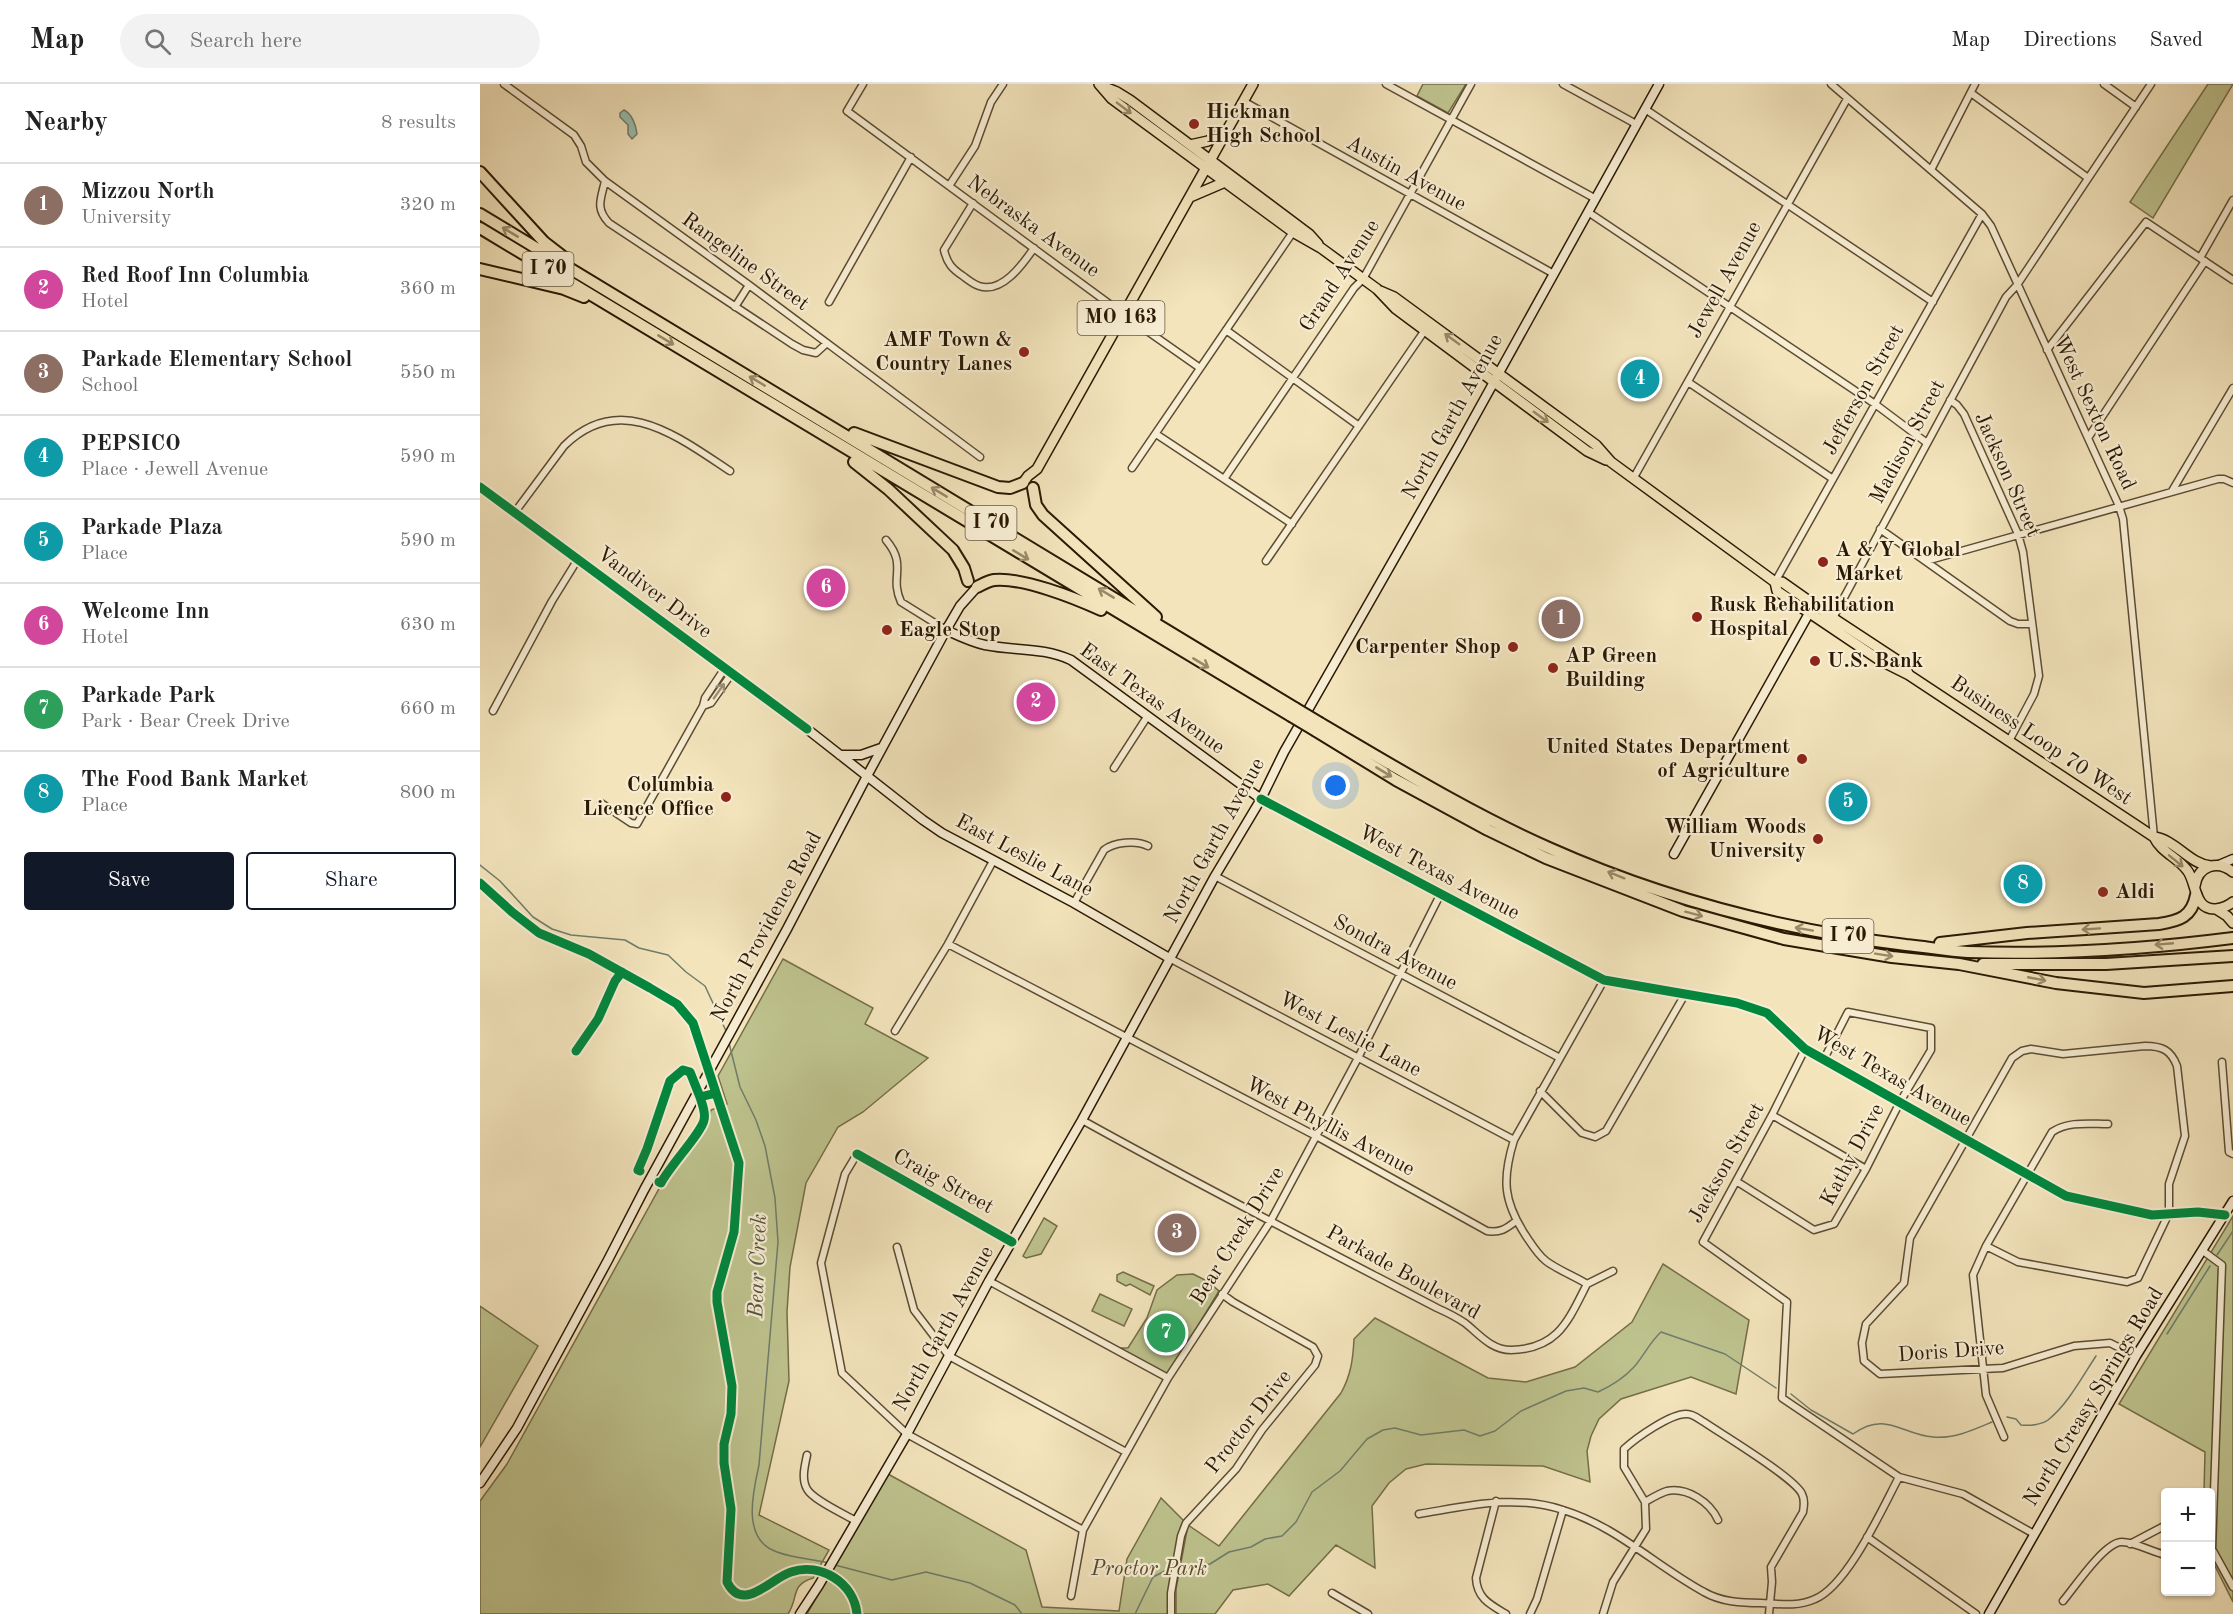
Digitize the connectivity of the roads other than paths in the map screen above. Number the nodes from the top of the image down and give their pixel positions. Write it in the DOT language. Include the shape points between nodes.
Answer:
graph roads {
  1 [pos="504,84"];
  2 [pos="862,84"];
  3 [pos="1003,84"];
  4 [pos="1099,84"];
  5 [pos="1253,84"];
  6 [pos="1386,84"];
  7 [pos="1471,84"];
  8 [pos="1563,84"];
  9 [pos="1659,84"];
  10 [pos="1831,84"];
  11 [pos="1975,84"];
  12 [pos="2104,84"];
  13 [pos="2151,84"];
  14 [pos="1971,93"];
  15 [pos="1847,99"];
  16 [pos="1243,101"];
  17 [pos="2136,107"];
  18 [pos="1645,110"];
  19 [pos="1451,120"];
  20 [pos="1636,124"];
  21 [pos="1228,129"];
  22 [pos="1190,146"];
  23 [pos="911,157"];
  24 [pos="1209,165"];
  25 [pos="1930,170"];
  26 [pos="480,171"];
  27 [pos="2088,178"];
  28 [pos="605,181"];
  29 [pos="1225,182"];
  30 [pos="950,186"];
  31 [pos="1409,195"];
  32 [pos="1190,197"];
  33 [pos="1596,199"];
  34 [pos="2233,200"];
  35 [pos="973,203"];
  36 [pos="1786,204"];
  37 [pos="1588,212"];
  38 [pos="480,214"];
  39 [pos="1982,214"];
  40 [pos="480,228"];
  41 [pos="1293,232"];
  42 [pos="1321,248"];
  43 [pos="1034,249"];
  44 [pos="2203,260"];
  45 [pos="480,269"];
  46 [pos="1554,274"];
  47 [pos="1363,279"];
  48 [pos="2233,280"];
  49 [pos="596,284"];
  50 [pos="749,285"];
  51 [pos="2017,285"];
  52 [pos="1380,291"];
  53 [pos="829,302"];
  54 [pos="1933,302"];
  55 [pos="735,307"];
  56 [pos="1730,307"];
  57 [pos="616,310"];
  58 [pos="1123,314"];
  59 [pos="1226,330"];
  60 [pos="1425,330"];
  61 [pos="827,343"];
  62 [pos="2047,350"];
  63 [pos="1200,368"];
  64 [pos="1293,378"];
  65 [pos="1497,378"];
  66 [pos="1688,382"];
  67 [pos="2233,388"];
  68 [pos="1950,400"];
  69 [pos="1875,404"];
  70 [pos="807,412"];
  71 [pos="1359,426"];
  72 [pos="1156,434"];
  73 [pos="826,438"];
  74 [pos="2088,438"];
  75 [pos="1927,443"];
  76 [pos="980,457"];
  77 [pos="1132,468"];
  78 [pos="730,471"];
  79 [pos="1633,478"];
  80 [pos="1224,479"];
  81 [pos="1833,479"];
  82 [pos="2233,483"];
  83 [pos="1028,486"];
  84 [pos="480,487"];
  85 [pos="2172,491"];
  86 [pos="2119,506"];
  87 [pos="515,513"];
  88 [pos="1292,524"];
  89 [pos="1880,529"];
  90 [pos="2018,534"];
  91 [pos="886,540"];
  92 [pos="578,559"];
  93 [pos="1266,561"];
  94 [pos="1926,561"];
  95 [pos="1775,582"];
  96 [pos="972,584"];
  97 [pos="1811,609"];
  98 [pos="1833,618"];
  99 [pos="2031,624"];
  100 [pos="946,630"];
  101 [pos="1150,633"];
  102 [pos="1174,634"];
  103 [pos="728,670"];
  104 [pos="1909,675"];
  105 [pos="493,711"];
  106 [pos="1293,712"];
  107 [pos="1147,717"];
  108 [pos="1318,727"];
  109 [pos="2009,741"];
  110 [pos="882,748"];
  111 [pos="840,755"];
  112 [pos="1114,768"];
  113 [pos="867,776"];
  114 [pos="1261,799"];
  115 [pos="601,803"];
  116 [pos="2154,837"];
  117 [pos="1148,846"];
  118 [pos="1674,855"];
  119 [pos="2233,859"];
  120 [pos="993,861"];
  121 [pos="2215,865"];
  122 [pos="2233,872"];
  123 [pos="1215,876"];
  124 [pos="2195,891"];
  125 [pos="1441,893"];
  126 [pos="2233,902"];
  127 [pos="1074,903"];
  128 [pos="2216,909"];
  129 [pos="2233,923"];
  130 [pos="2228,938"];
  131 [pos="948,944"];
  132 [pos="1898,944"];
  133 [pos="2233,956"];
  134 [pos="1172,958"];
  135 [pos="1959,964"];
  136 [pos="1400,975"];
  137 [pos="1604,980"];
  138 [pos="2233,986"];
  139 [pos="1684,996"];
  140 [pos="895,1031"];
  141 [pos="1128,1039"];
  142 [pos="1805,1049"];
  143 [pos="1358,1058"];
  144 [pos="1560,1058"];
  145 [pos="1824,1059"];
  146 [pos="2222,1062"];
  147 [pos="1540,1091"];
  148 [pos="1900,1102"];
  149 [pos="1772,1115"];
  150 [pos="1082,1120"];
  151 [pos="2109,1124"];
  152 [pos="1316,1136"];
  153 [pos="1965,1139"];
  154 [pos="1514,1140"];
  155 [pos="2233,1154"];
  156 [pos="1866,1169"];
  157 [pos="2028,1175"];
  158 [pos="1736,1181"];
  159 [pos="2233,1201"];
  160 [pos="2169,1213"];
  161 [pos="2225,1215"];
  162 [pos="1516,1221"];
  163 [pos="1270,1222"];
  164 [pos="1012,1242"];
  165 [pos="1986,1246"];
  166 [pos="897,1247"];
  167 [pos="2203,1251"];
  168 [pos="1612,1272"];
  169 [pos="989,1281"];
  170 [pos="1587,1284"];
  171 [pos="1222,1294"];
  172 [pos="949,1356"];
  173 [pos="2136,1356"];
  174 [pos="1982,1368"];
  175 [pos="1168,1378"];
  176 [pos="907,1434"];
  177 [pos="2004,1437"];
  178 [pos="1126,1452"];
  179 [pos="807,1455"];
  180 [pos="1899,1477"];
  181 [pos="480,1483"];
  182 [pos="1496,1501"];
  183 [pos="1645,1502"];
  184 [pos="1563,1510"];
  185 [pos="1419,1514"];
  186 [pos="1718,1520"];
  187 [pos="856,1521"];
  188 [pos="2161,1528"];
  189 [pos="1083,1530"];
  190 [pos="2034,1534"];
  191 [pos="1868,1537"];
  192 [pos="2211,1542"];
  193 [pos="2129,1544"];
  194 [pos="1635,1546"];
  195 [pos="2161,1554"];
  196 [pos="2215,1556"];
  197 [pos="2233,1587"];
  198 [pos="1332,1593"];
  199 [pos="1071,1596"];
  200 [pos="2062,1601"];
  201 [pos="1771,1604"];
  202 [pos="800,1614"];
  203 [pos="1171,1614"];
  204 [pos="1368,1614"];
  205 [pos="1506,1614"];
  206 [pos="1530,1614"];
  207 [pos="1603,1614"];
  208 [pos="1769,1614"];
  209 [pos="1976,1614"];
  210 [pos="1989,1614"];
  1 -- 28 [label="street, Rangeline Street" via="574,135 586,162"];
  2 -- 23 [label="street, Nebraska Avenue" via="848,111"];
  3 -- 30 [label="street" via="991,102 975,146"];
  4 -- 22 [label="main road" via="1130,100"];
  4 -- 24 [label="main road, one-way" via="1112,99"];
  5 -- 16 [label="main road, MO 163"];
  6 -- 19 [label="street"];
  7 -- 19 [label="street, Grand Avenue"];
  8 -- 20 [label="street"];
  9 -- 18 [label="street, North Garth Avenue"];
  10 -- 15 [label="street, West Sexton Road"];
  11 -- 14 [label="street"];
  12 -- 17 [label="street"];
  13 -- 17 [label="street, Madison Street"];
  14 -- 25 [label="street"];
  14 -- 27 [label="street"];
  15 -- 25 [label="street, West Sexton Road"];
  15 -- 36 [label="street, Jewell Avenue"];
  16 -- 21 [label="main road, MO 163"];
  16 -- 31 [label="street, Austin Avenue"];
  17 -- 27 [label="street, Madison Street"];
  18 -- 20 [label="street, North Garth Avenue"];
  18 -- 36 [label="street"];
  19 -- 31 [label="street, Grand Avenue"];
  19 -- 33 [label="street"];
  20 -- 33 [label="street, North Garth Avenue"];
  21 -- 22 [label="main road"];
  21 -- 24 [label="main road, MO 163"];
  22 -- 24 [label="main road"];
  23 -- 30 [label="street, Nebraska Avenue"];
  23 -- 53 [label="street"];
  24 -- 29 [label="main road"];
  24 -- 32 [label="main road, MO 163"];
  24 -- 42 [label="main road" via="1309,234"];
  25 -- 39 [label="street, West Sexton Road"];
  26 -- 49 [label="highway" via="544,242"];
  27 -- 51 [label="street, Madison Street"];
  28 -- 50 [label="street, Rangeline Street"];
  28 -- 55 [label="street" via="600,208 609,223"];
  29 -- 32 [label="main road"];
  29 -- 41 [label="main road"];
  30 -- 35 [label="street, Nebraska Avenue"];
  31 -- 46 [label="street, Austin Avenue"];
  31 -- 47 [label="street, Grand Avenue"];
  32 -- 58 [label="main road, MO 163"];
  33 -- 37 [label="street, North Garth Avenue"];
  34 -- 44 [label="street"];
  35 -- 43 [label="street, Nebraska Avenue"];
  35 -- 43 [label="street" via="944,250 953,269 978,286 990,287 1020,268"];
  36 -- 54 [label="street"];
  36 -- 56 [label="street, Jewell Avenue"];
  37 -- 46 [label="street, North Garth Avenue"];
  37 -- 56 [label="street"];
  49 -- 38 [label="highway, I 70, one-way"];
  39 -- 51 [label="street, West Sexton Road"];
  39 -- 54 [label="street, Jefferson Street"];
  40 -- 57 [label="highway, I 70"];
  41 -- 42 [label="main road"];
  41 -- 59 [label="street"];
  42 -- 47 [label="main road"];
  43 -- 58 [label="street, Nebraska Avenue"];
  44 -- 48 [label="street"];
  44 -- 62 [label="street" via="2146,222"];
  44 -- 74 [label="street"];
  45 -- 57 [label="highway" via="564,289"];
  46 -- 65 [label="street, North Garth Avenue"];
  47 -- 52 [label="main road"];
  47 -- 64 [label="street, Grand Avenue"];
  70 -- 49 [label="highway, I 70, one-way"];
  50 -- 55 [label="street"];
  50 -- 61 [label="street, Rangeline Street"];
  51 -- 62 [label="street, West Sexton Road"];
  51 -- 68 [label="street, Madison Street" via="2006,297"];
  52 -- 60 [label="main road"];
  65 -- 52 [label="main road, one-way" via="1394,297"];
  54 -- 69 [label="street, Jefferson Street"];
  55 -- 61 [label="street" via="803,350 816,353"];
  56 -- 66 [label="street, Jewell Avenue"];
  56 -- 69 [label="street"];
  57 -- 73 [label="highway, I 70, one-way"];
  58 -- 63 [label="street, Nebraska Avenue"];
  58 -- 83 [label="main road, MO 163" via="1037,469 1037,480"];
  59 -- 63 [label="street"];
  59 -- 64 [label="street"];
  60 -- 65 [label="main road"];
  60 -- 71 [label="street"];
  61 -- 76 [label="street, Rangeline Street"];
  62 -- 74 [label="street, West Sexton Road"];
  63 -- 72 [label="street"];
  64 -- 71 [label="street"];
  64 -- 80 [label="street, Grand Avenue"];
  65 -- 79 [label="main road, Business Loop 70 West" via="1596,445"];
  65 -- 114 [label="street, North Garth Avenue"];
  66 -- 79 [label="street, Jewell Avenue"];
  66 -- 81 [label="street"];
  67 -- 85 [label="street"];
  68 -- 75 [label="street, Madison Street"];
  68 -- 90 [label="street, Jackson Street" via="1964,414"];
  69 -- 75 [label="street"];
  69 -- 81 [label="street, Jefferson Street"];
  70 -- 83 [label="highway" via="874,442 998,487"];
  102 -- 70 [label="highway, I 70, one-way"];
  71 -- 88 [label="street"];
  72 -- 77 [label="street"];
  72 -- 80 [label="street"];
  73 -- 96 [label="highway" via="953,550"];
  73 -- 101 [label="highway, I 70, one-way"];
  74 -- 86 [label="street, West Sexton Road"];
  75 -- 89 [label="street, Madison Street"];
  78 -- 87 [label="street" via="659,428 633,420 610,420 574,436"];
  79 -- 95 [label="main road, Business Loop 70 West"];
  80 -- 88 [label="street"];
  81 -- 95 [label="street, Jefferson Street"];
  82 -- 85 [label="street" via="2218,479"];
  83 -- 102 [label="highway" via="1043,515"];
  84 -- 87 [label="street, Vandiver Drive"];
  85 -- 86 [label="street"];
  86 -- 90 [label="street"];
  86 -- 116 [label="street, West Sexton Road"];
  87 -- 92 [label="street, Vandiver Drive"];
  88 -- 93 [label="street"];
  89 -- 94 [label="street"];
  89 -- 98 [label="street, Madison Street"];
  90 -- 94 [label="street"];
  90 -- 99 [label="street, Jackson Street"];
  91 -- 100 [label="street" via="897,557 896,585 901,602"];
  92 -- 103 [label="street, Vandiver Drive"];
  92 -- 105 [label="street"];
  94 -- 99 [label="street" via="2010,621"];
  95 -- 97 [label="main road, Business Loop 70 West" via="1782,582"];
  96 -- 100 [label="street, North Providence Road"];
  96 -- 101 [label="highway" via="1006,580 1049,590"];
  97 -- 98 [label="main road, Business Loop 70 West"];
  97 -- 104 [label="main road, Business Loop 70 West" via="1881,661"];
  97 -- 118 [label="street"];
  98 -- 104 [label="main road, Business Loop 70 West" via="1903,664"];
  99 -- 109 [label="street, Jackson Street" via="2039,676 2034,694"];
  100 -- 107 [label="street, East Texas Avenue" via="980,644 1043,650 1062,656"];
  100 -- 110 [label="street, North Providence Road"];
  101 -- 106 [label="highway, I 70, one-way"];
  102 -- 106 [label="highway, I 70"];
  103 -- 111 [label="street, Vandiver Drive"];
  103 -- 115 [label="street" via="711,703 703,706 638,824 631,824"];
  104 -- 109 [label="main road, Business Loop 70 West"];
  106 -- 108 [label="highway, I 70, bridge"];
  107 -- 112 [label="street"];
  107 -- 114 [label="street, East Texas Avenue"];
  132 -- 108 [label="highway, I 70, one-way" via="1795,927 1625,879 1491,820"];
  108 -- 135 [label="highway, I 70, one-way" via="1396,780 1498,835 1555,862 1683,911 1784,939"];
  109 -- 116 [label="main road, Business Loop 70 West"];
  110 -- 111 [label="street" via="861,755"];
  110 -- 113 [label="street, North Providence Road"];
  111 -- 113 [label="street, Vandiver Drive"];
  113 -- 120 [label="street, East Leslie Lane" via="923,820"];
  113 -- 181 [label="street, North Providence Road" via="517,1428"];
  114 -- 123 [label="street, North Garth Avenue"];
  114 -- 125 [label="street, West Texas Avenue"];
  116 -- 121 [label="main road, Business Loop 70 West" via="2165,839 2201,864"];
  116 -- 124 [label="main road, Business Loop 70 West, one-way" via="2158,846 2188,871"];
  117 -- 127 [label="street" via="1136,842 1104,850"];
  119 -- 121 [label="street"];
  120 -- 127 [label="street, East Leslie Lane"];
  120 -- 131 [label="street"];
  121 -- 122 [label="main road, Business Loop 70 West"];
  121 -- 124 [label="main road" via="2199,874"];
  123 -- 134 [label="street, North Garth Avenue"];
  123 -- 136 [label="street, Sondra Avenue"];
  124 -- 128 [label="main road" via="2205,906"];
  124 -- 132 [label="highway, one-way" via="2193,906 2179,921 1950,943"];
  125 -- 136 [label="street, Bear Creek Drive"];
  125 -- 137 [label="street, West Texas Avenue"];
  126 -- 128 [label="main road"];
  127 -- 134 [label="street, East Leslie Lane"];
  128 -- 129 [label="main road"];
  130 -- 132 [label="highway, I 70, one-way" via="2069,952 1967,952"];
  131 -- 140 [label="street"];
  131 -- 141 [label="street, West Phyllis Avenue"];
  133 -- 135 [label="highway, I 70" via="2106,964"];
  134 -- 141 [label="street, North Garth Avenue"];
  134 -- 143 [label="street, West Leslie Lane"];
  135 -- 138 [label="highway, one-way" via="2056,983 2144,993"];
  136 -- 143 [label="street, Bear Creek Drive"];
  136 -- 144 [label="street, Sondra Avenue"];
  137 -- 139 [label="street, West Texas Avenue"];
  137 -- 144 [label="street"];
  139 -- 142 [label="street, West Texas Avenue" via="1754,1007 1778,1022"];
  139 -- 147 [label="street" via="1606,1131 1595,1137 1582,1133"];
  141 -- 150 [label="street, North Garth Avenue"];
  141 -- 152 [label="street, West Phyllis Avenue"];
  142 -- 145 [label="street, West Texas Avenue"];
  142 -- 149 [label="street, Jackson Street"];
  143 -- 152 [label="street, Bear Creek Drive"];
  143 -- 154 [label="street, West Leslie Lane"];
  144 -- 147 [label="street"];
  145 -- 148 [label="street, West Texas Avenue"];
  145 -- 148 [label="street, Kathy Drive" via="1848,1012 1931,1028 1931,1050"];
  146 -- 155 [label="street" via="2229,1152"];
  147 -- 154 [label="street"];
  148 -- 153 [label="street, West Texas Avenue"];
  148 -- 156 [label="street, Kathy Drive"];
  149 -- 156 [label="street"];
  149 -- 158 [label="street, Jackson Street"];
  150 -- 163 [label="street, Parkade Boulevard"];
  150 -- 164 [label="street, North Garth Avenue"];
  151 -- 157 [label="street" via="2061,1126 2052,1132"];
  152 -- 162 [label="street, West Phyllis Avenue" via="1487,1231 1505,1230"];
  152 -- 163 [label="street, Bear Creek Drive"];
  153 -- 157 [label="street, West Texas Avenue"];
  153 -- 160 [label="street, Doris Drive" via="2012,1058 2022,1051 2063,1054 2156,1046 2165,1049 2177,1066 2185,1136 2169,1184"];
  153 -- 174 [label="street, Doris Drive" via="1910,1238 1904,1283 1866,1324 1862,1343 1864,1360 1880,1374"];
  154 -- 162 [label="street" via="1506,1165 1506,1190"];
  156 -- 158 [label="street, Kathy Drive" via="1834,1224 1815,1230"];
  157 -- 160 [label="street, West Texas Avenue" via="2066,1196 2141,1213"];
  157 -- 165 [label="street"];
  158 -- 180 [label="street, Jackson Street" via="1703,1242 1787,1302 1782,1398"];
  159 -- 161 [label="street, North Creasy Springs Road"];
  160 -- 161 [label="street, West Texas Avenue"];
  160 -- 165 [label="street" via="2138,1278 2127,1282 2019,1262"];
  161 -- 167 [label="street, North Creasy Springs Road"];
  162 -- 170 [label="street" via="1545,1260"];
  163 -- 170 [label="street, Parkade Boulevard" via="1455,1317 1500,1349 1528,1347 1552,1339 1569,1320"];
  163 -- 171 [label="street, Bear Creek Drive"];
  164 -- 169 [label="street, North Garth Avenue"];
  164 -- 176 [label="street, Craig Street" via="856,1154 845,1174 821,1263 842,1373"];
  165 -- 174 [label="street" via="1973,1275"];
  166 -- 172 [label="street" via="914,1310"];
  167 -- 173 [label="street, North Creasy Springs Road"];
  167 -- 192 [label="street" via="2222,1265"];
  168 -- 170 [label="street"];
  169 -- 172 [label="street, North Garth Avenue"];
  169 -- 175 [label="street"];
  171 -- 175 [label="street, Bear Creek Drive"];
  171 -- 203 [label="street, Proctor Drive" via="1313,1347 1318,1356 1316,1365 1262,1430 1236,1469 1186,1524 1171,1593"];
  172 -- 176 [label="street, North Garth Avenue"];
  172 -- 178 [label="street"];
  173 -- 174 [label="street, Doris Drive" via="2110,1343 2092,1344 2003,1368"];
  173 -- 190 [label="street, North Creasy Springs Road"];
  174 -- 177 [label="street" via="1986,1395"];
  175 -- 178 [label="street, Bear Creek Drive"];
  176 -- 187 [label="street, North Garth Avenue"];
  176 -- 189 [label="street"];
  178 -- 189 [label="street, Bear Creek Drive"];
  179 -- 187 [label="street" via="807,1490"];
  180 -- 190 [label="street, Jackson Street" via="1963,1494"];
  180 -- 191 [label="street"];
  182 -- 184 [label="street"];
  182 -- 185 [label="street"];
  182 -- 205 [label="street" via="1476,1587 1483,1599"];
  183 -- 186 [label="street" via="1666,1491 1684,1491 1714,1511"];
  183 -- 194 [label="street" via="1646,1529"];
  183 -- 201 [label="street" via="1624,1467 1624,1449 1638,1436 1685,1414 1694,1416 1797,1486 1805,1504 1771,1567"];
  184 -- 194 [label="street"];
  184 -- 206 [label="street"];
  187 -- 202 [label="street, North Garth Avenue"];
  188 -- 193 [label="street"];
  189 -- 199 [label="street, Bear Creek Drive"];
  190 -- 210 [label="street, North Creasy Springs Road"];
  191 -- 201 [label="street" via="1832,1588 1799,1604"];
  191 -- 209 [label="street"];
  193 -- 195 [label="street"];
  193 -- 200 [label="street" via="2112,1545"];
  194 -- 201 [label="street" via="1706,1593 1726,1600"];
  194 -- 207 [label="street" via="1613,1582"];
  196 -- 197 [label="street"];
  198 -- 204 [label="street"];
  201 -- 208 [label="street"];
}
